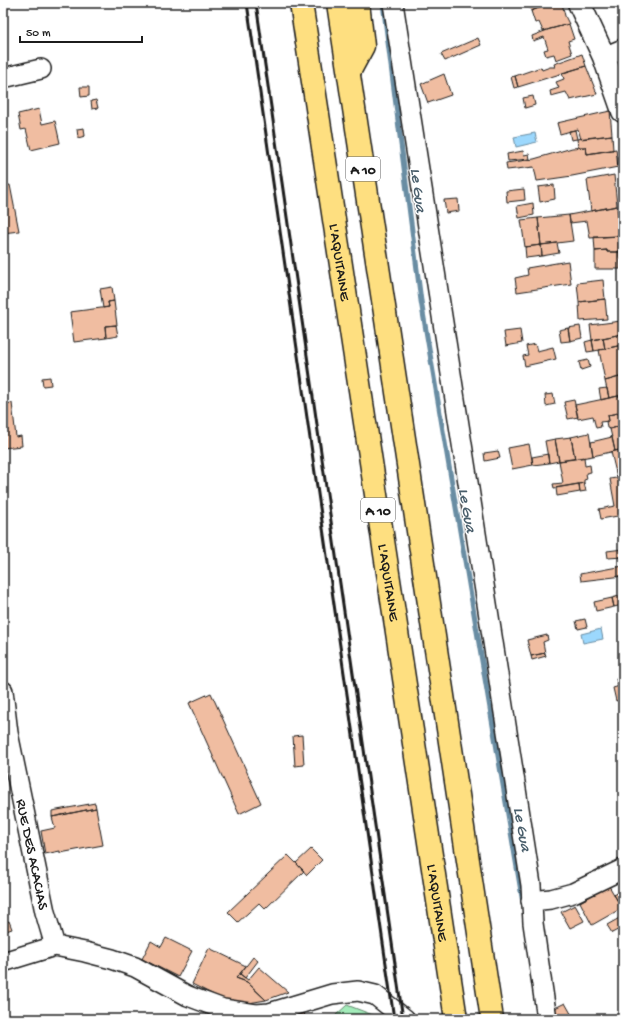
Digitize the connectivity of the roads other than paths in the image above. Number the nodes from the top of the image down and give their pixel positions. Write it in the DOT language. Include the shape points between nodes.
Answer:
graph roads {
  1 [pos="301,3"];
  2 [pos="338,3"];
  3 [pos="358,3"];
  4 [pos="393,3"];
  5 [pos="579,3"];
  6 [pos="614,53"];
  7 [pos="41,68"];
  8 [pos="349,72"];
  9 [pos="3,78"];
  10 [pos="623,111"];
  11 [pos="3,691"];
  12 [pos="623,869"];
  13 [pos="531,901"];
  14 [pos="55,946"];
  15 [pos="3,962"];
  16 [pos="405,1019"];
  17 [pos="456,1019"];
  18 [pos="492,1019"];
  19 [pos="547,1019"];
  1 -- 17 [label="highway, L'AQUITAINE / A 10"];
  2 -- 8 [label="highway, A 10"];
  3 -- 8 [label="highway" via="363,46"];
  4 -- 13 [label="street" via="531,885"];
  5 -- 6 [label="main road"];
  6 -- 10 [label="main road"];
  7 -- 9 [label="street"];
  8 -- 18 [label="highway, A 10"];
  11 -- 14 [label="street, RUE DES ACACIAS" via="8,733"];
  12 -- 13 [label="street" via="573,893"];
  13 -- 19 [label="street"];
  14 -- 15 [label="street"];
  14 -- 16 [label="street" via="112,959 188,996 230,1010 269,1013 332,994 358,991 375,995"];
}
